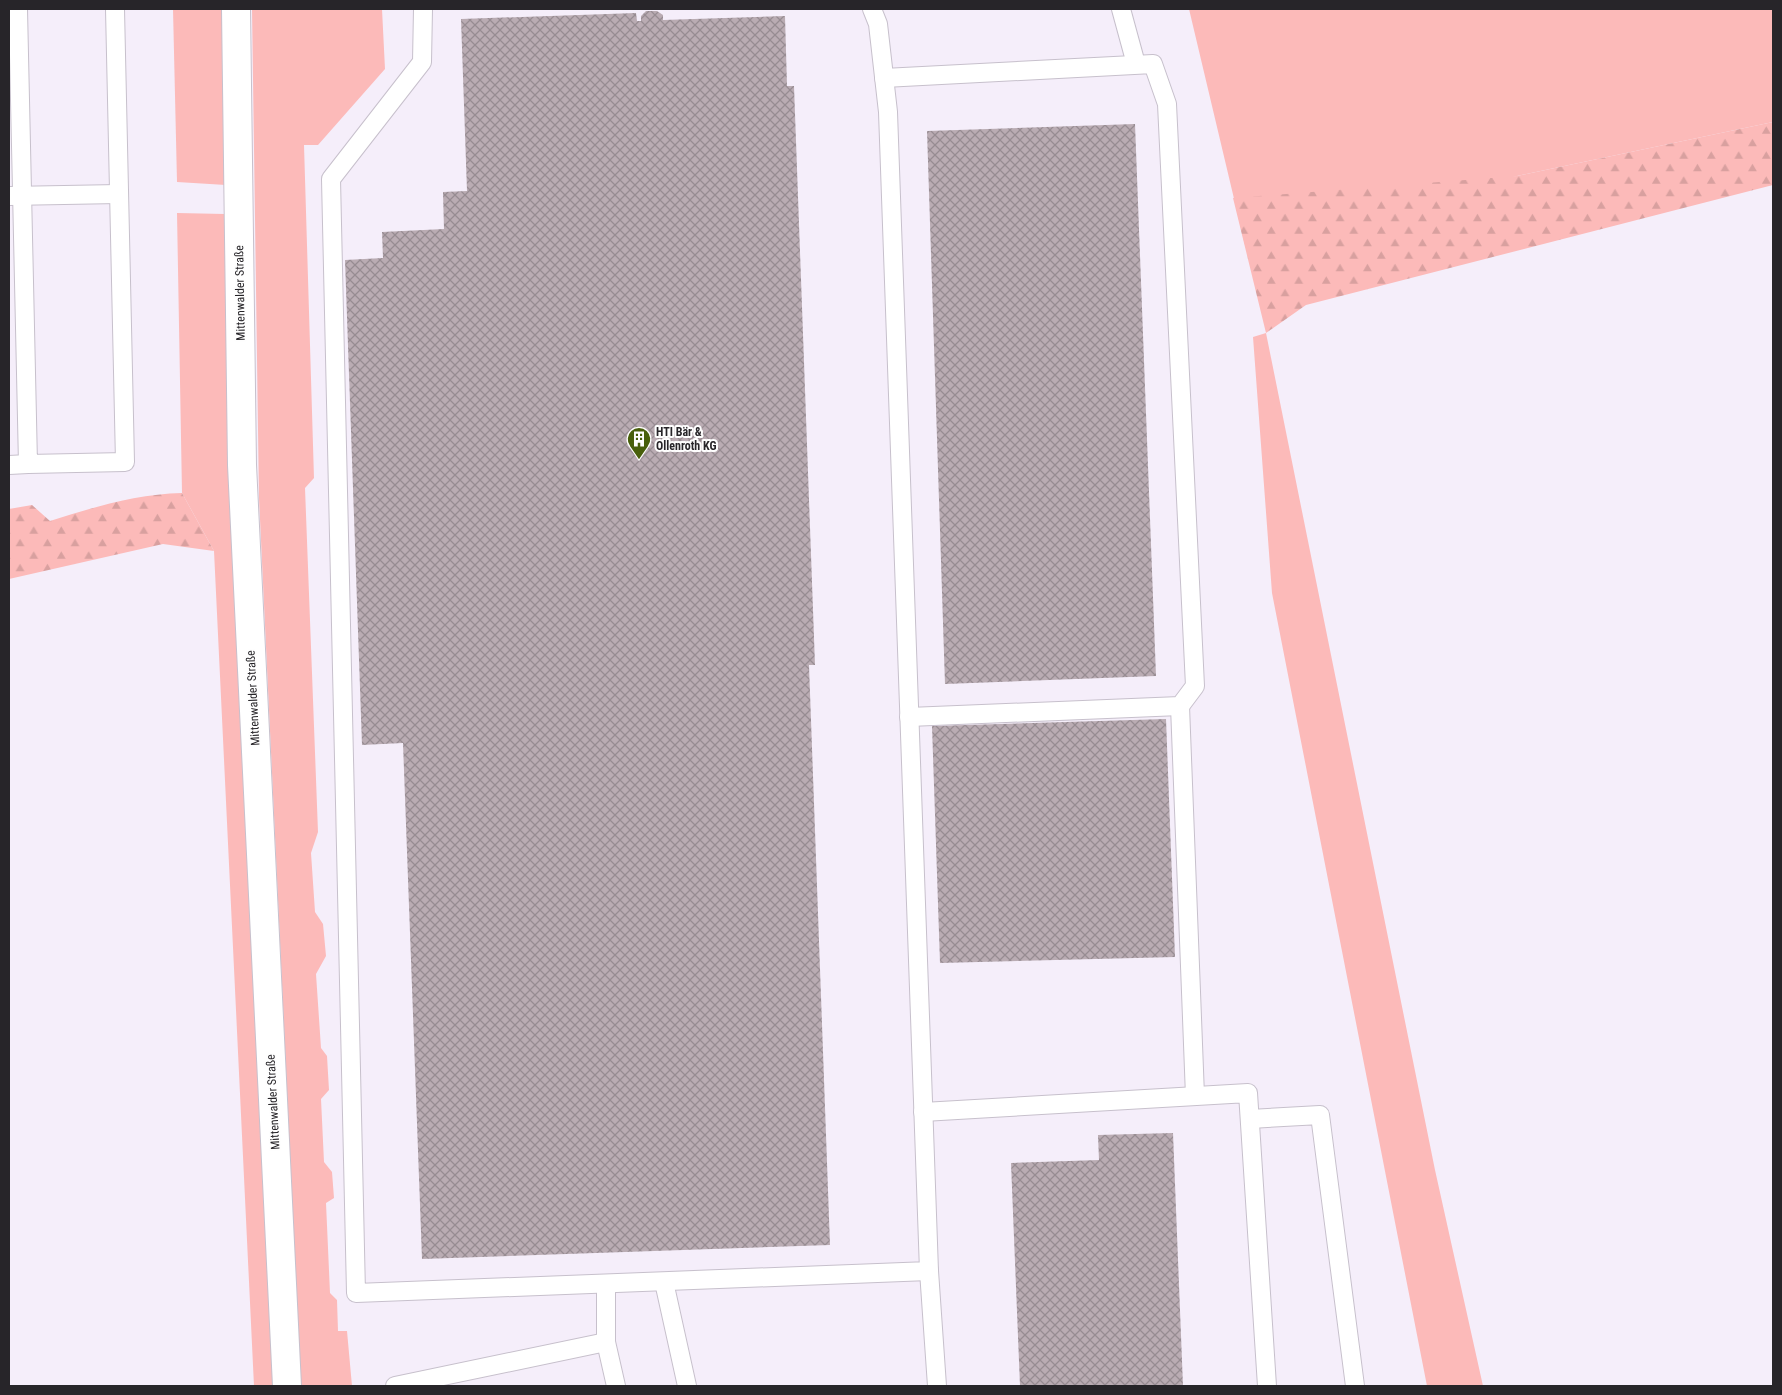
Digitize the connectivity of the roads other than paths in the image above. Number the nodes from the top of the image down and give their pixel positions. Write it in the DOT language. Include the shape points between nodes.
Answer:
graph roads {
  1 [pos="18,9"];
  2 [pos="115,9"];
  3 [pos="236,9"];
  4 [pos="423,9"];
  5 [pos="872,9"];
  6 [pos="1121,9"];
  7 [pos="1136,64"];
  8 [pos="884,78"];
  9 [pos="118,194"];
  10 [pos="16,196"];
  11 [pos="28,464"];
  12 [pos="9,465"];
  13 [pos="1180,706"];
  14 [pos="909,717"];
  15 [pos="1195,1096"];
  16 [pos="923,1112"];
  17 [pos="1250,1119"];
  18 [pos="929,1271"];
  19 [pos="664,1282"];
  20 [pos="606,1284"];
  21 [pos="606,1342"];
  22 [pos="287,1386"];
  23 [pos="395,1386"];
  24 [pos="616,1386"];
  25 [pos="687,1386"];
  26 [pos="937,1386"];
  27 [pos="1267,1386"];
  28 [pos="1355,1386"];
  1 -- 10 [label="lane"];
  2 -- 9 [label="lane"];
  3 -- 22 [label="street, Mittenwalder Straße" via="242,465"];
  4 -- 20 [label="lane" via="422,62 331,179 356,1293"];
  5 -- 8 [label="lane" via="878,24"];
  6 -- 7 [label="lane"];
  7 -- 8 [label="lane"];
  7 -- 13 [label="lane" via="1153,64 1167,104 1195,686"];
  8 -- 14 [label="lane" via="888,112"];
  9 -- 10 [label="lane"];
  9 -- 11 [label="lane" via="125,462"];
  10 -- 11 [label="lane"];
  11 -- 12 [label="lane"];
  13 -- 14 [label="lane"];
  13 -- 15 [label="lane"];
  14 -- 16 [label="lane"];
  15 -- 16 [label="lane"];
  15 -- 17 [label="lane" via="1248,1093"];
  16 -- 18 [label="lane"];
  17 -- 27 [label="lane"];
  17 -- 28 [label="lane" via="1320,1115"];
  18 -- 19 [label="lane"];
  18 -- 26 [label="lane"];
  19 -- 20 [label="lane"];
  19 -- 25 [label="lane"];
  20 -- 21 [label="lane"];
  21 -- 23 [label="lane"];
  21 -- 24 [label="lane"];
}
